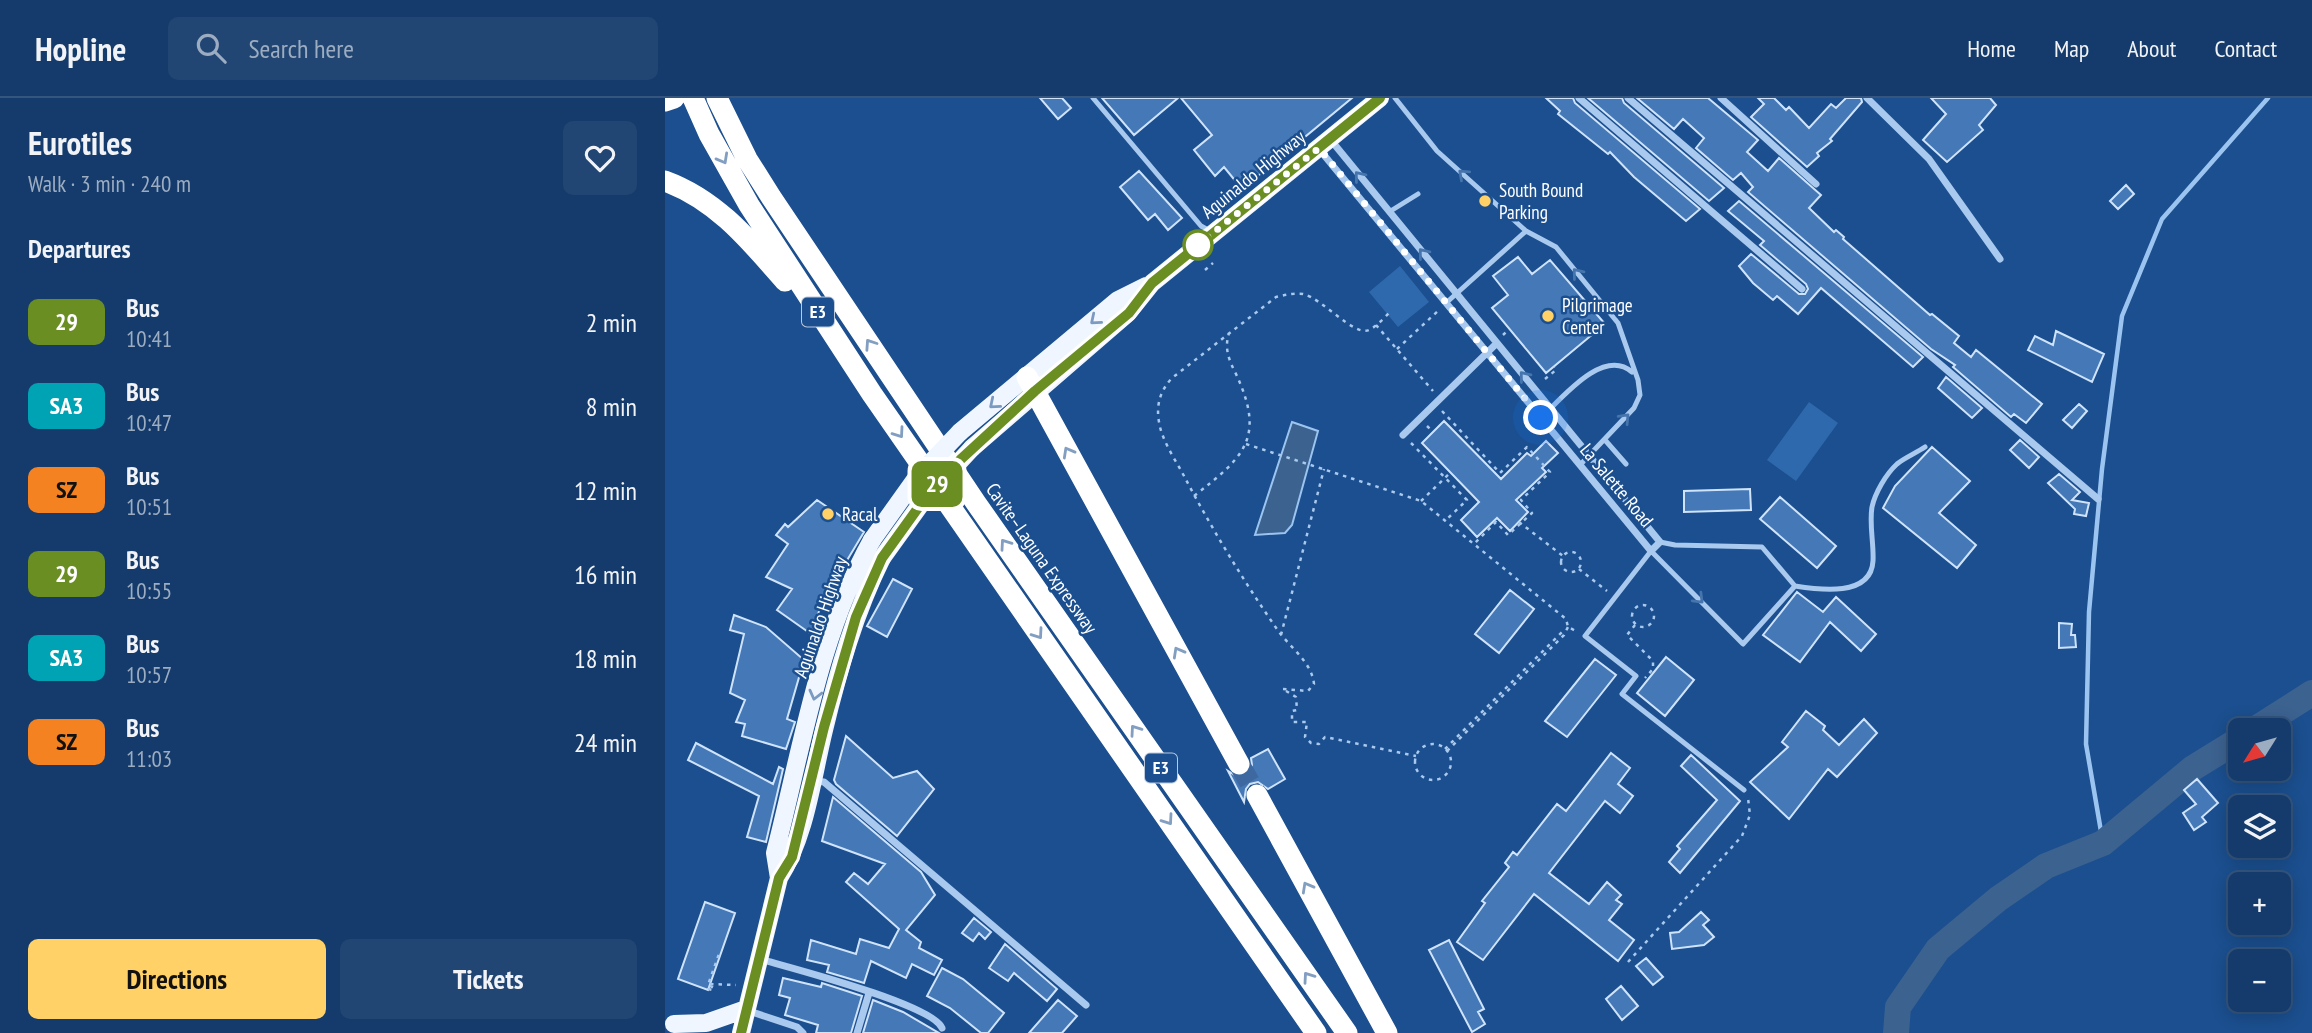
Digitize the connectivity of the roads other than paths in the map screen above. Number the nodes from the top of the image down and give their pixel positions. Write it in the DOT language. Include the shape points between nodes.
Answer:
graph roads {
  1 [pos="674,98"];
  2 [pos="693,98"];
  3 [pos="717,98"];
  4 [pos="1093,98"];
  5 [pos="1380,98"];
  6 [pos="1395,98"];
  7 [pos="1579,98"];
  8 [pos="1628,98"];
  9 [pos="1721,98"];
  10 [pos="1867,98"];
  11 [pos="665,101"];
  12 [pos="1325,144"];
  13 [pos="665,181"];
  14 [pos="1816,184"];
  15 [pos="1417,194"];
  16 [pos="1389,212"];
  17 [pos="1525,231"];
  18 [pos="1212,233"];
  19 [pos="2000,259"];
  20 [pos="1802,289"];
  21 [pos="1456,294"];
  22 [pos="1446,303"];
  23 [pos="1497,343"];
  24 [pos="1487,353"];
  25 [pos="1633,373"];
  26 [pos="1031,384"];
  27 [pos="872,394"];
  28 [pos="1551,409"];
  29 [pos="1541,418"];
  30 [pos="1403,435"];
  31 [pos="1605,440"];
  32 [pos="1925,447"];
  33 [pos="1590,456"];
  34 [pos="1626,464"];
  35 [pos="1580,465"];
  36 [pos="2098,499"];
  37 [pos="1660,541"];
  38 [pos="1651,551"];
  39 [pos="1795,586"];
  40 [pos="1240,764"];
  41 [pos="812,780"];
  42 [pos="1744,790"];
  43 [pos="1257,795"];
  44 [pos="779,878"];
  45 [pos="760,958"];
  46 [pos="869,992"];
  47 [pos="1086,1005"];
  48 [pos="746,1009"];
  49 [pos="670,1023"];
  50 [pos="942,1028"];
  51 [pos="698,1033"];
  52 [pos="741,1033"];
  53 [pos="803,1033"];
  54 [pos="857,1033"];
  55 [pos="1316,1033"];
  56 [pos="1347,1033"];
  57 [pos="1387,1033"];
  1 -- 11 [label="highway"];
  2 -- 27 [label="highway, E3, one-way" via="749,205"];
  56 -- 3 [label="highway, Cavite–Laguna Expressway / E3, one-way" via="968,491 771,197"];
  4 -- 18 [label="lane" via="1201,226"];
  5 -- 12 [label="main road, Aguinaldo Highway"];
  17 -- 6 [label="lane, one-way" via="1437,151"];
  7 -- 20 [label="street"];
  8 -- 36 [label="street"];
  9 -- 14 [label="street"];
  10 -- 19 [label="street" via="1929,159"];
  16 -- 12 [label="street, La Salette Road, one-way"];
  12 -- 18 [label="main road, Aguinaldo Highway"];
  12 -- 22 [label="street, La Salette Road"];
  13 -- 27 [label="highway" via="701,198 739,230 793,290"];
  15 -- 16 [label="lane"];
  21 -- 16 [label="street, La Salette Road, one-way"];
  17 -- 21 [label="lane"];
  25 -- 17 [label="lane, one-way" via="1618,323 1556,247"];
  18 -- 26 [label="main road, Aguinaldo Highway" via="1152,283 1129,313"];
  21 -- 22 [label="lane"];
  21 -- 23 [label="street, La Salette Road"];
  22 -- 24 [label="street, La Salette Road"];
  23 -- 24 [label="street"];
  28 -- 23 [label="street, La Salette Road, one-way"];
  24 -- 29 [label="street, La Salette Road"];
  24 -- 30 [label="street"];
  25 -- 28 [label="lane" via="1621,365 1605,365"];
  31 -- 25 [label="lane, one-way" via="1638,402 1640,387"];
  40 -- 26 [label="highway, one-way"];
  26 -- 41 [label="main road, Aguinaldo Highway, bridge" via="923,501 882,558 856,617"];
  26 -- 44 [label="main road, Aguinaldo Highway, one-way, bridge" via="960,432 917,477 872,540 854,575 823,661 775,853"];
  27 -- 55 [label="highway, E3, one-way"];
  28 -- 29 [label="lane"];
  28 -- 33 [label="street, La Salette Road"];
  29 -- 35 [label="street, La Salette Road"];
  31 -- 33 [label="lane"];
  31 -- 34 [label="lane"];
  32 -- 39 [label="lane" via="1897,464 1877,491 1869,578 1832,590"];
  33 -- 35 [label="lane"];
  33 -- 37 [label="street, La Salette Road"];
  35 -- 38 [label="street, La Salette Road"];
  37 -- 38 [label="street"];
  37 -- 39 [label="lane" via="1762,547"];
  38 -- 39 [label="lane, one-way" via="1743,644"];
  38 -- 42 [label="lane" via="1585,636 1636,676 1622,694"];
  41 -- 44 [label="main road, Aguinaldo Highway" via="792,857"];
  41 -- 47 [label="street" via="824,782"];
  57 -- 43 [label="highway, one-way"];
  44 -- 45 [label="main road, Aguinaldo Highway"];
  45 -- 46 [label="street"];
  45 -- 48 [label="main road, Aguinaldo Highway"];
  46 -- 50 [label="street" via="899,1001 935,1019"];
  46 -- 54 [label="street"];
  48 -- 49 [label="main road" via="706,1023"];
  48 -- 52 [label="main road, Aguinaldo Highway"];
  48 -- 53 [label="street"];
  49 -- 51 [label="main road"];
}
